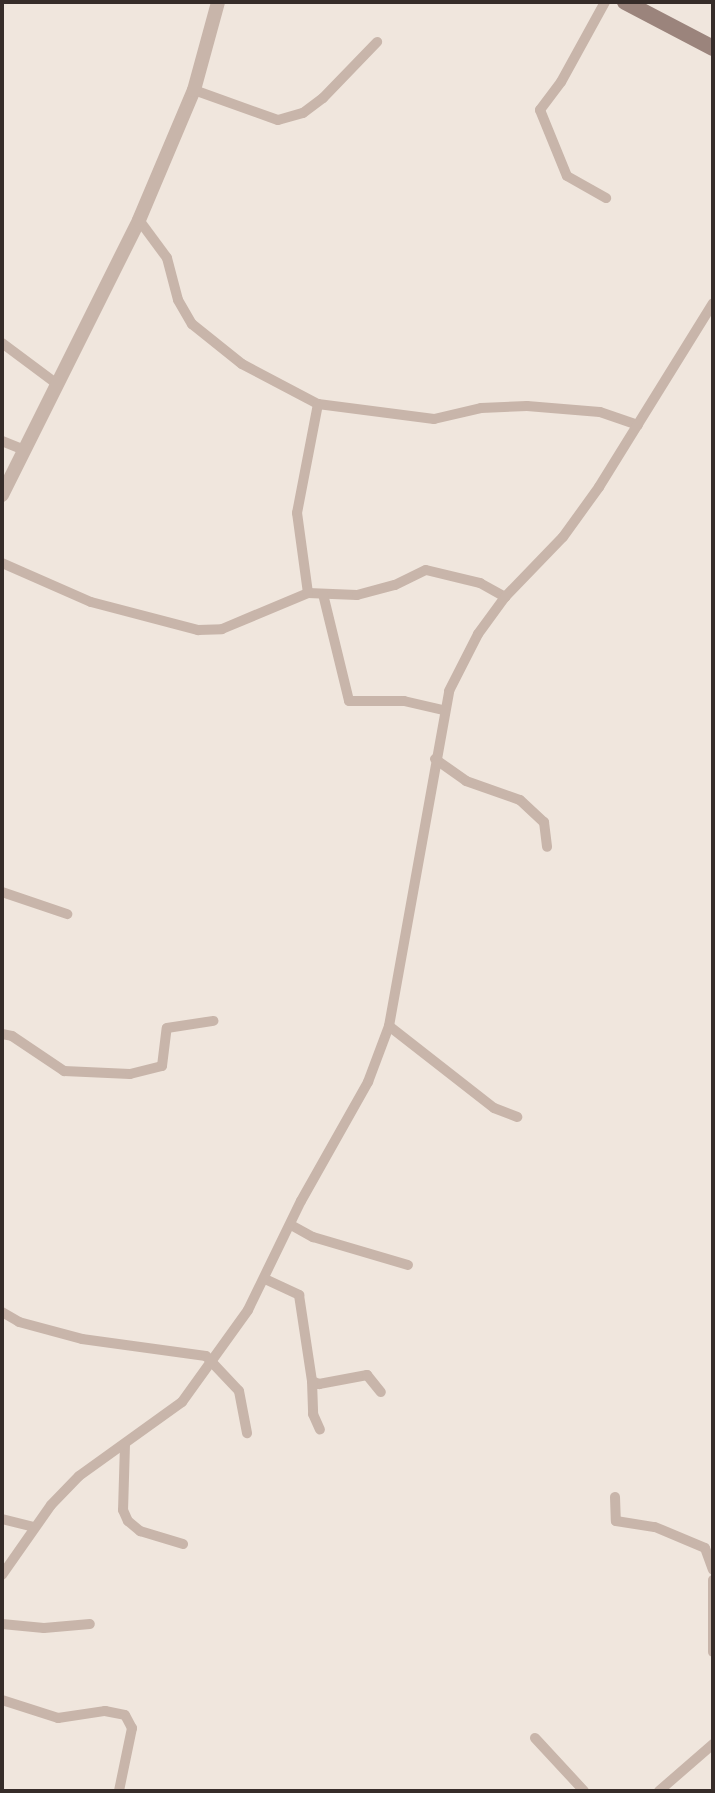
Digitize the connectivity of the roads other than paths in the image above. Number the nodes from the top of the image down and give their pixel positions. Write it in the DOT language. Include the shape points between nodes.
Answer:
graph roads {
  1 [pos="218,2"];
  2 [pos="605,2"];
  3 [pos="625,2"];
  4 [pos="377,42"];
  5 [pos="713,48"];
  6 [pos="194,90"];
  7 [pos="606,198"];
  8 [pos="139,220"];
  9 [pos="713,303"];
  10 [pos="2,343"];
  11 [pos="57,384"];
  12 [pos="318,404"];
  13 [pos="638,425"];
  14 [pos="2,441"];
  15 [pos="22,449"];
  16 [pos="2,495"];
  17 [pos="2,563"];
  18 [pos="308,593"];
  19 [pos="323,594"];
  20 [pos="505,597"];
  21 [pos="443,709"];
  22 [pos="435,759"];
  23 [pos="547,847"];
  24 [pos="2,892"];
  25 [pos="67,914"];
  26 [pos="213,1021"];
  27 [pos="389,1026"];
  28 [pos="2,1034"];
  29 [pos="517,1117"];
  30 [pos="291,1225"];
  31 [pos="408,1265"];
  32 [pos="265,1279"];
  33 [pos="2,1312"];
  34 [pos="212,1364"];
  35 [pos="312,1381"];
  36 [pos="381,1392"];
  37 [pos="320,1430"];
  38 [pos="247,1433"];
  39 [pos="125,1444"];
  40 [pos="615,1497"];
  41 [pos="2,1519"];
  42 [pos="34,1527"];
  43 [pos="183,1544"];
  44 [pos="713,1570"];
  45 [pos="2,1575"];
  46 [pos="713,1580"];
  47 [pos="2,1624"];
  48 [pos="90,1624"];
  49 [pos="713,1652"];
  50 [pos="2,1700"];
  51 [pos="535,1738"];
  52 [pos="713,1744"];
  53 [pos="119,1791"];
  54 [pos="583,1791"];
  55 [pos="659,1791"];
  1 -- 6 [label="street"];
  2 -- 7 [label="street" via="561,82 540,110 567,176"];
  3 -- 5 [label="main road"];
  4 -- 6 [label="street" via="323,98 303,113 278,120"];
  6 -- 8 [label="street"];
  8 -- 11 [label="street"];
  8 -- 12 [label="street" via="167,258 178,300 192,324 242,364"];
  9 -- 13 [label="street"];
  10 -- 11 [label="street"];
  11 -- 15 [label="street"];
  12 -- 13 [label="street" via="434,419 481,408 527,406 600,412"];
  12 -- 18 [label="street" via="297,513"];
  13 -- 20 [label="street" via="580,515"];
  14 -- 15 [label="street"];
  15 -- 16 [label="street"];
  17 -- 18 [label="street" via="91,602 198,630 222,629"];
  18 -- 19 [label="street"];
  19 -- 20 [label="street" via="357,595 395,585 426,570 439,570"];
  19 -- 21 [label="street" via="349,701 404,701"];
  20 -- 21 [label="street" via="478,634"];
  21 -- 22 [label="street"];
  22 -- 23 [label="street" via="466,781 520,800 544,821"];
  22 -- 27 [label="street"];
  24 -- 25 [label="street"];
  26 -- 28 [label="street" via="167,1028 162,1035 162,1066 130,1074 64,1072 21,1041"];
  27 -- 29 [label="street" via="494,1108"];
  27 -- 30 [label="street" via="368,1082"];
  30 -- 31 [label="street" via="313,1237"];
  30 -- 32 [label="street"];
  32 -- 34 [label="street"];
  32 -- 35 [label="street" via="299,1295"];
  33 -- 34 [label="street" via="19,1322 82,1339 206,1356"];
  34 -- 38 [label="street" via="239,1391"];
  34 -- 39 [label="street" via="182,1402"];
  35 -- 36 [label="street" via="319,1384 367,1375"];
  35 -- 37 [label="street" via="313,1414"];
  39 -- 42 [label="street" via="79,1476"];
  39 -- 43 [label="street" via="123,1510 128,1521 140,1531"];
  40 -- 44 [label="street" via="616,1521 655,1527 705,1548"];
  41 -- 42 [label="street"];
  42 -- 45 [label="street"];
  46 -- 49 [label="street"];
  47 -- 48 [label="street" via="44,1628"];
  50 -- 53 [label="street" via="58,1718 105,1711 125,1715 132,1728"];
  51 -- 54 [label="street"];
  52 -- 55 [label="street"];
}
